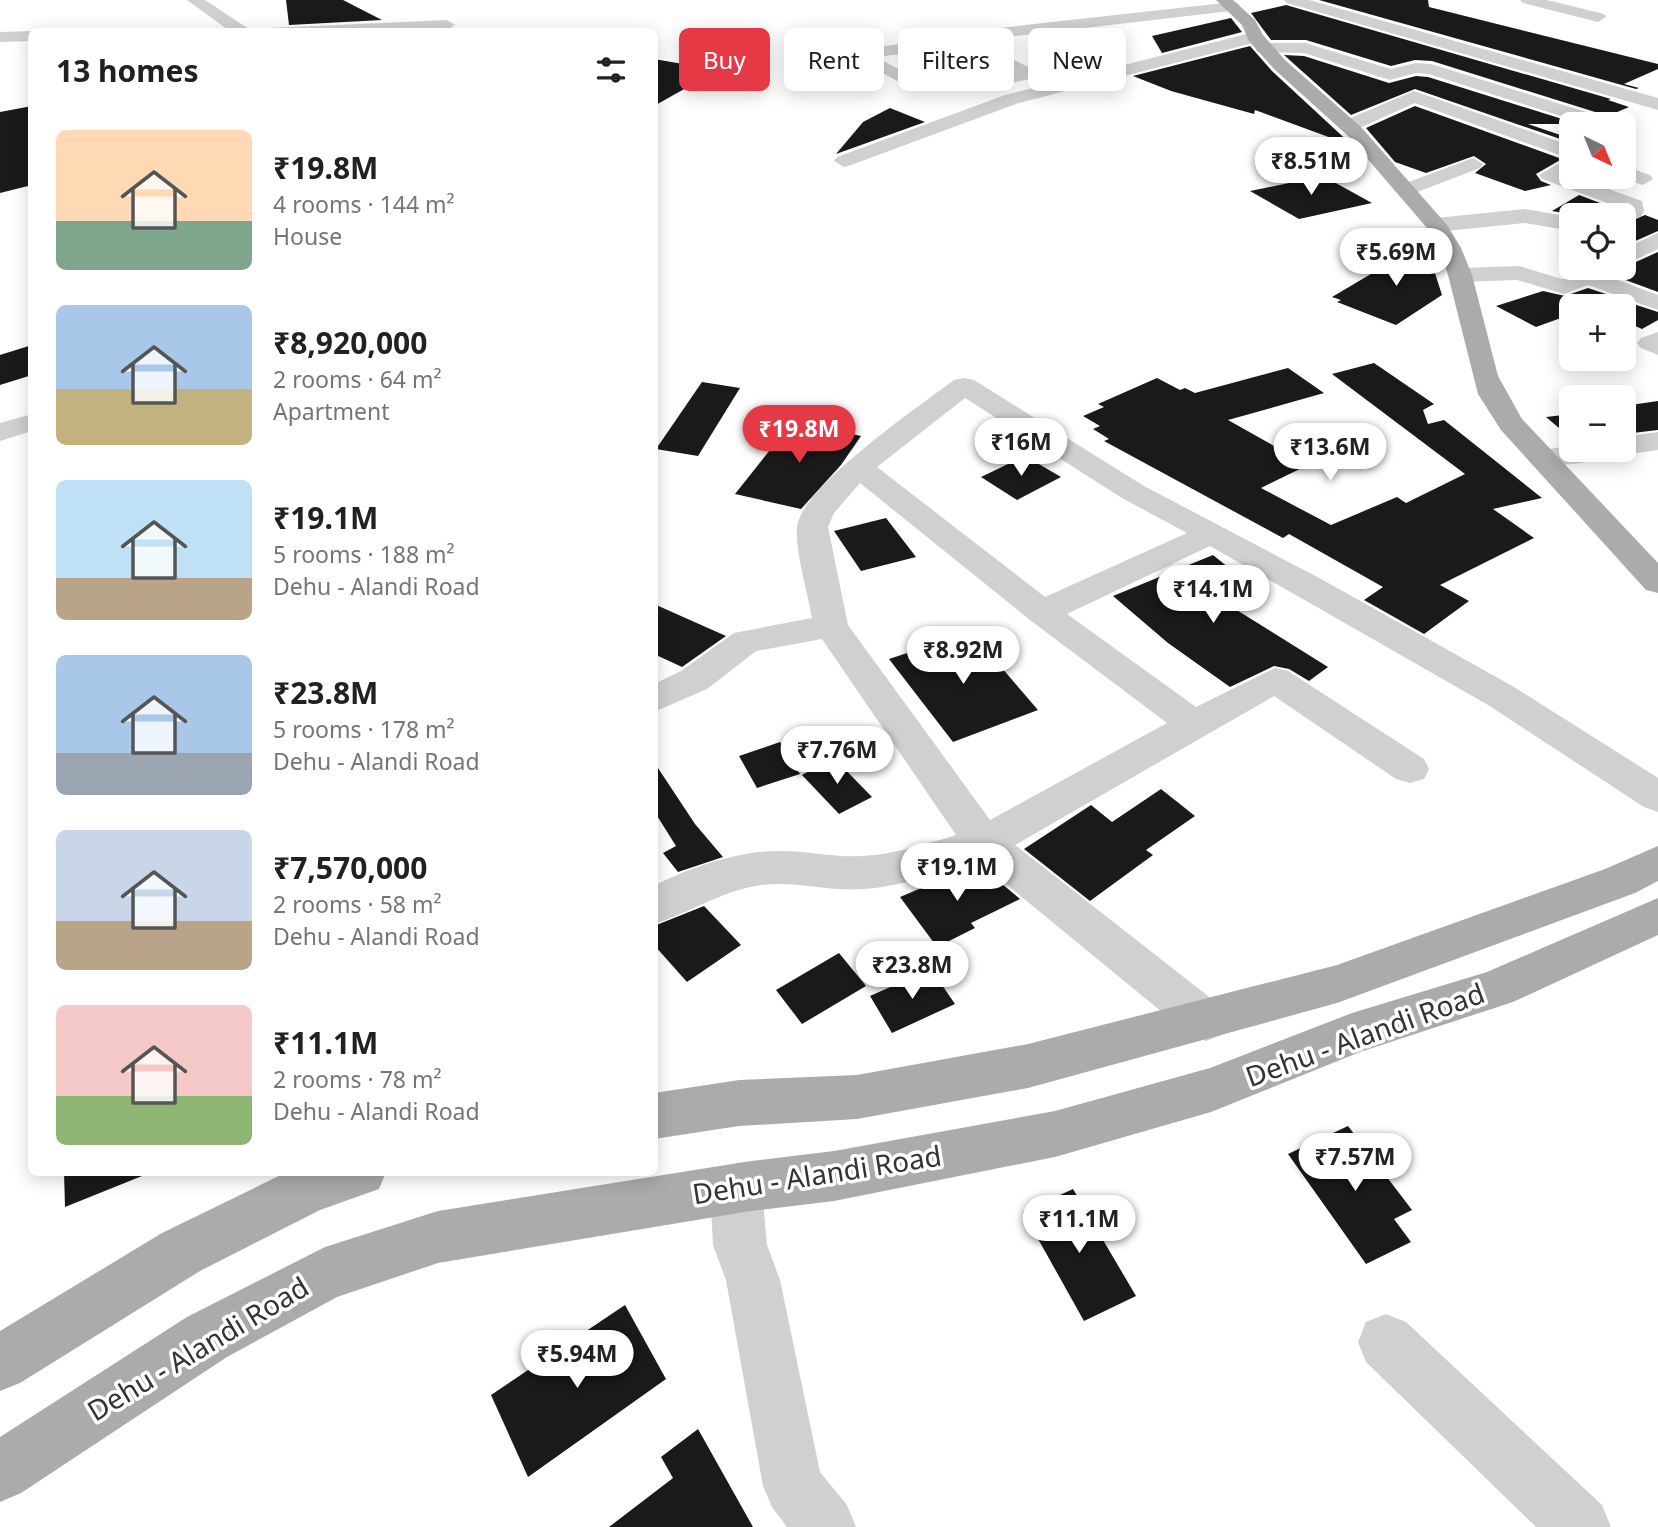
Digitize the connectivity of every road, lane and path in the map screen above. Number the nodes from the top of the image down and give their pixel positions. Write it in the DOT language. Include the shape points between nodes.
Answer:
graph roads {
  1 [pos="195,0"];
  2 [pos="1292,0"];
  3 [pos="1332,0"];
  4 [pos="1528,0"];
  5 [pos="1228,4"];
  6 [pos="411,6"];
  7 [pos="1598,17"];
  8 [pos="237,28"];
  9 [pos="365,28"];
  10 [pos="1014,31"];
  11 [pos="28,36"];
  12 [pos="0,37"];
  13 [pos="960,42"];
  14 [pos="1259,42"];
  15 [pos="1395,75"];
  16 [pos="1424,84"];
  17 [pos="1658,85"];
  18 [pos="1658,104"];
  19 [pos="1567,112"];
  20 [pos="1348,126"];
  21 [pos="1559,148"];
  22 [pos="844,161"];
  23 [pos="1473,164"];
  24 [pos="1559,169"];
  25 [pos="1559,178"];
  26 [pos="1589,189"];
  27 [pos="1405,190"];
  28 [pos="1626,203"];
  29 [pos="1559,222"];
  30 [pos="1436,225"];
  31 [pos="1658,240"];
  32 [pos="1636,252"];
  33 [pos="1460,275"];
  34 [pos="1579,280"];
  35 [pos="1613,280"];
  36 [pos="1658,303"];
  37 [pos="1658,340"];
  38 [pos="1658,347"];
  39 [pos="28,423"];
  40 [pos="0,432"];
  41 [pos="1658,441"];
  42 [pos="1636,444"];
  43 [pos="1559,456"];
  44 [pos="1543,458"];
  45 [pos="858,467"];
  46 [pos="1211,534"];
  47 [pos="1658,583"];
  48 [pos="1042,612"];
  49 [pos="831,626"];
  50 [pos="658,697"];
  51 [pos="1194,724"];
  52 [pos="1409,769"];
  53 [pos="1658,797"];
  54 [pos="984,844"];
  55 [pos="1658,862"];
  56 [pos="658,905"];
  57 [pos="1658,916"];
  58 [pos="1206,1021"];
  59 [pos="658,1115"];
  60 [pos="348,1176"];
  61 [pos="736,1189"];
  62 [pos="1386,1342"];
  63 [pos="0,1363"];
  64 [pos="0,1472"];
  65 [pos="825,1527"];
  66 [pos="1580,1527"];
  1 -- 8 [label="street"];
  2 -- 18 [label="street"];
  3 -- 17 [label="street"];
  4 -- 7 [label="street"];
  5 -- 10 [label="street"];
  5 -- 14 [label="main road" via="1249,23"];
  6 -- 9 [label="street" via="447,25"];
  11 -- 12 [label="street"];
  13 -- 13 [label="street" via="1032,73 975,86 950,77 906,81 858,54"];
  14 -- 15 [label="street" via="1305,48"];
  14 -- 20 [label="main road"];
  14 -- 22 [label="street" via="1012,99"];
  15 -- 16 [label="street"];
  15 -- 19 [label="street" via="1431,69"];
  20 -- 21 [label="street" via="1414,97"];
  20 -- 27 [label="main road"];
  23 -- 27 [label="street"];
  24 -- 25 [label="street" via="1549,174"];
  26 -- 28 [label="street"];
  27 -- 30 [label="main road"];
  29 -- 30 [label="street" via="1525,216"];
  30 -- 33 [label="main road"];
  31 -- 32 [label="street"];
  33 -- 34 [label="street" via="1519,273 1564,287"];
  33 -- 44 [label="main road" via="1492,394 1511,424"];
  35 -- 36 [label="street"];
  37 -- 38 [label="street" via="1650,343"];
  39 -- 40 [label="street"];
  41 -- 42 [label="street"];
  43 -- 44 [label="street"];
  44 -- 47 [label="main road"];
  45 -- 46 [label="street" via="964,386 1133,492"];
  45 -- 48 [label="street"];
  45 -- 49 [label="street" via="820,510 812,527"];
  46 -- 48 [label="street"];
  46 -- 53 [label="street" via="1502,696"];
  48 -- 51 [label="street"];
  49 -- 50 [label="street" via="746,641 694,680"];
  49 -- 54 [label="street"];
  51 -- 52 [label="street" via="1275,680"];
  51 -- 54 [label="street"];
  54 -- 56 [label="street" via="898,868 861,873 755,869 689,888"];
  54 -- 58 [label="street"];
  55 -- 58 [label="main road" via="1620,881 1337,984"];
  57 -- 61 [label="main road, Dehu - Alandi Road" via="1497,988 1352,1034 1211,1090 1055,1134 834,1176"];
  58 -- 59 [label="main road" via="1028,1066 857,1097 739,1103"];
  60 -- 63 [label="main road" via="310,1188 181,1252"];
  61 -- 64 [label="main road, Dehu - Alandi Road" via="438,1237 325,1274 206,1337"];
  61 -- 65 [label="street" via="740,1245 753,1280 793,1486"];
  62 -- 66 [label="street"];
}
